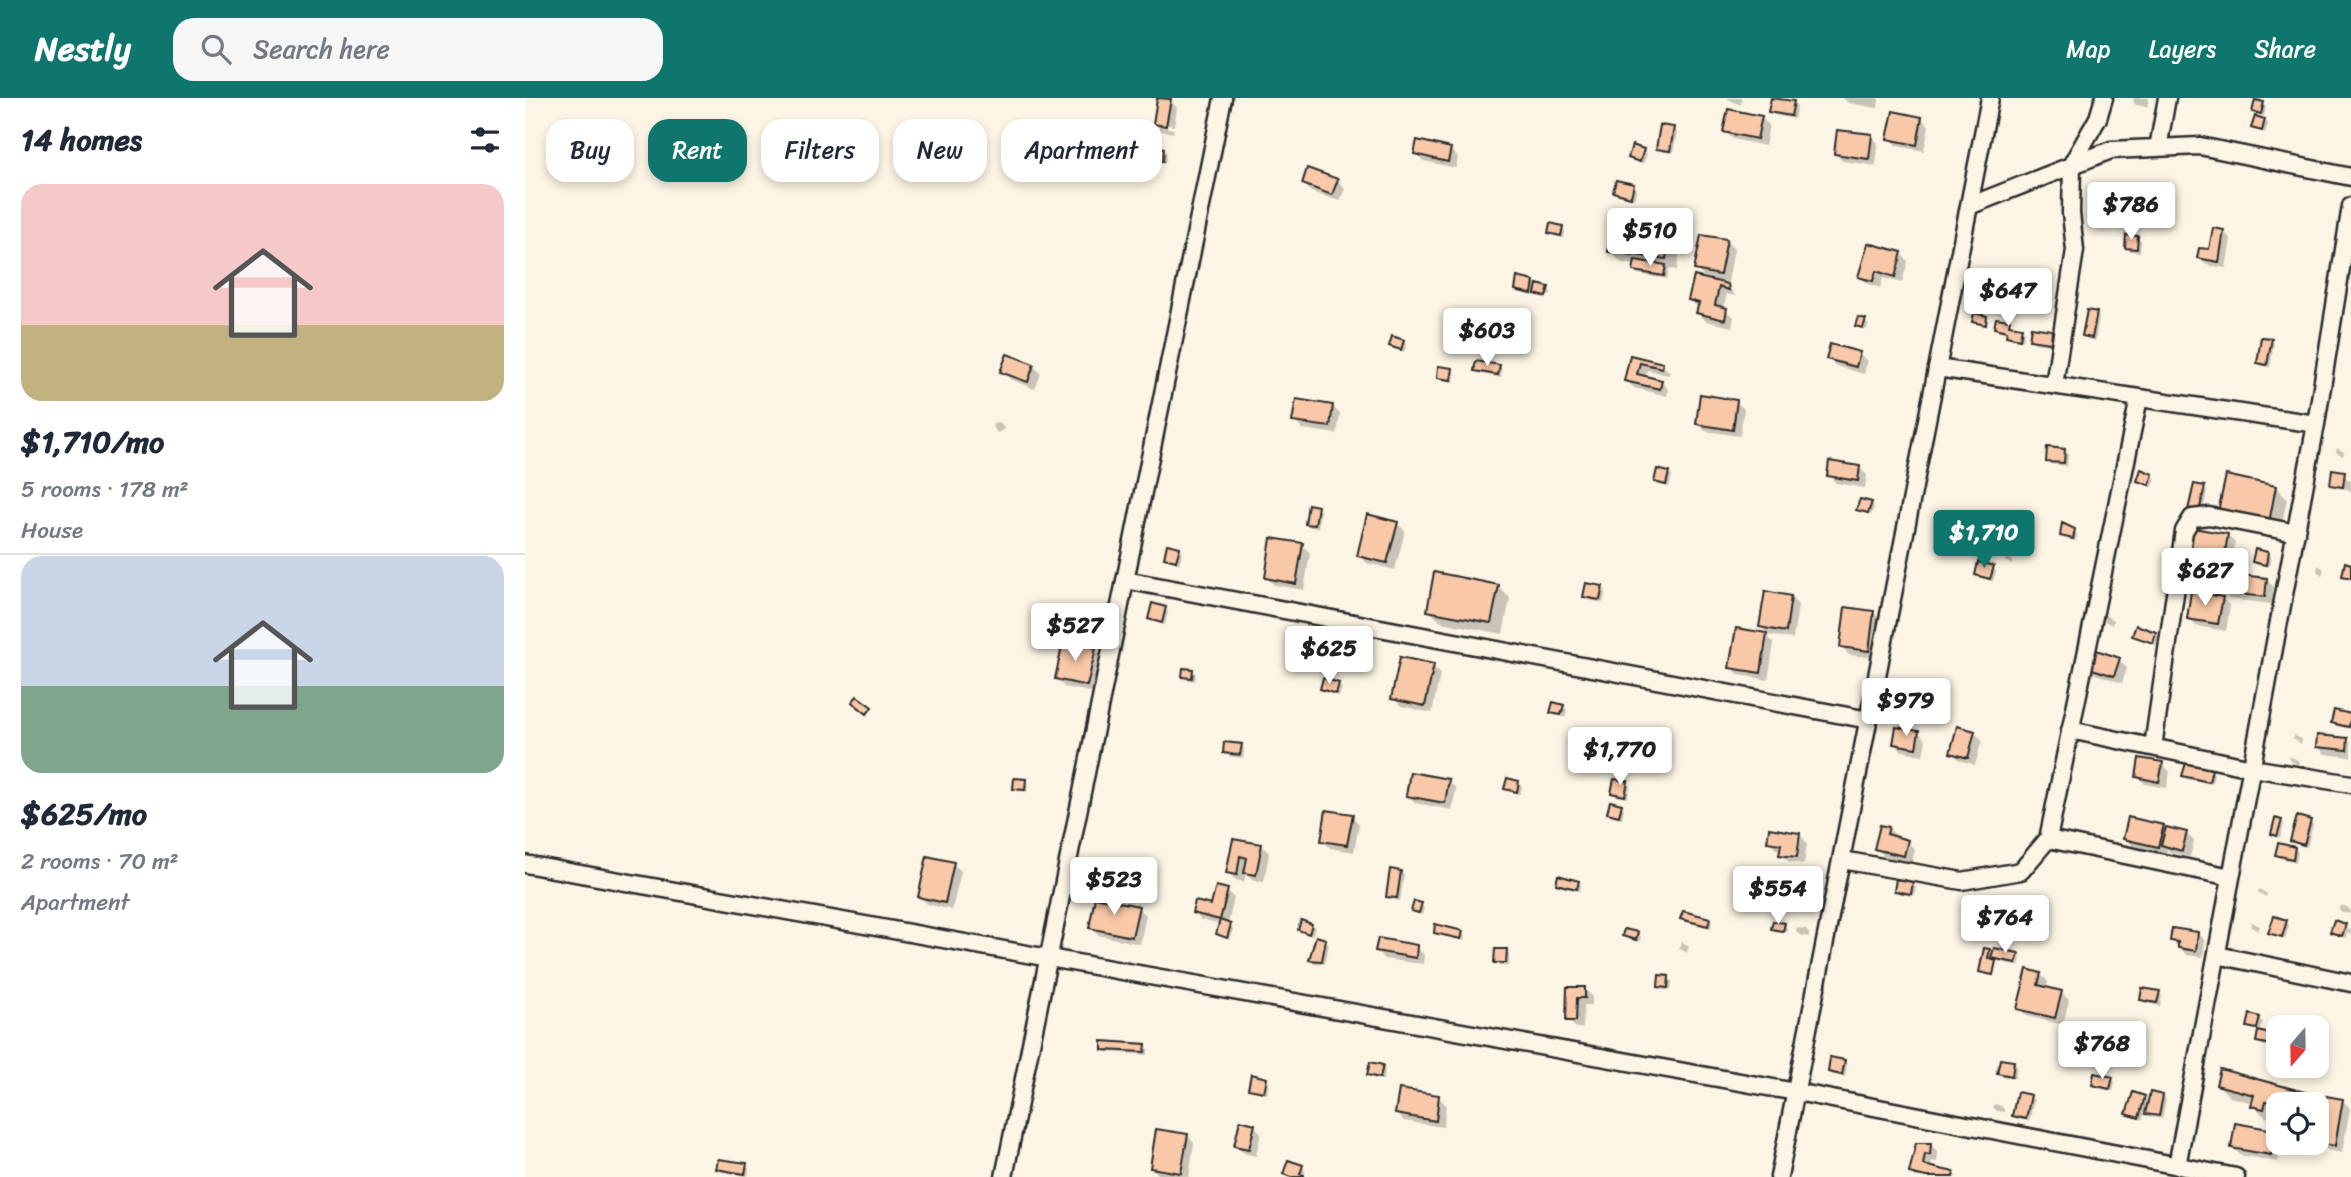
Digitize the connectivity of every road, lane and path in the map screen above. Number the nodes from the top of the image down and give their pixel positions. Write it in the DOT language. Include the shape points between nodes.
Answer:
graph roads {
  1 [pos="1223,98"];
  2 [pos="1990,98"];
  3 [pos="2104,98"];
  4 [pos="2167,98"];
  5 [pos="2158,148"];
  6 [pos="2072,164"];
  7 [pos="2351,177"];
  8 [pos="1969,206"];
  9 [pos="2351,206"];
  10 [pos="1937,368"];
  11 [pos="2054,385"];
  12 [pos="2139,398"];
  13 [pos="2316,424"];
  14 [pos="2296,533"];
  15 [pos="1125,580"];
  16 [pos="1869,720"];
  17 [pos="2070,730"];
  18 [pos="2153,747"];
  19 [pos="2252,768"];
  20 [pos="2351,784"];
  21 [pos="2048,839"];
  22 [pos="1842,860"];
  23 [pos="525,864"];
  24 [pos="2231,877"];
  25 [pos="2217,955"];
  26 [pos="1048,958"];
  27 [pos="2351,983"];
  28 [pos="1796,1092"];
  29 [pos="2177,1166"];
  30 [pos="1004,1177"];
  31 [pos="1779,1177"];
  32 [pos="2236,1177"];
  1 -- 15 [label="street"];
  2 -- 8 [label="street"];
  3 -- 6 [label="street"];
  4 -- 5 [label="street"];
  5 -- 6 [label="street" via="2111,150"];
  5 -- 7 [label="street" via="2200,146"];
  6 -- 8 [label="street"];
  6 -- 11 [label="street" via="2075,250"];
  8 -- 10 [label="street"];
  9 -- 13 [label="street"];
  10 -- 11 [label="street"];
  10 -- 16 [label="street"];
  11 -- 12 [label="street"];
  12 -- 13 [label="street"];
  12 -- 17 [label="street"];
  13 -- 14 [label="street"];
  14 -- 18 [label="street" via="2209,516 2192,518 2184,531"];
  14 -- 19 [label="street"];
  15 -- 16 [label="street"];
  15 -- 26 [label="street"];
  16 -- 22 [label="street"];
  17 -- 18 [label="street"];
  17 -- 21 [label="street"];
  18 -- 19 [label="street"];
  19 -- 20 [label="street"];
  19 -- 24 [label="street"];
  21 -- 22 [label="street" via="2021,871 1962,881"];
  21 -- 24 [label="street"];
  22 -- 28 [label="street"];
  23 -- 26 [label="street"];
  24 -- 25 [label="street"];
  25 -- 27 [label="street"];
  25 -- 29 [label="street"];
  26 -- 28 [label="street"];
  26 -- 30 [label="street"];
  28 -- 29 [label="street"];
  28 -- 31 [label="street"];
  29 -- 32 [label="street"];
}
